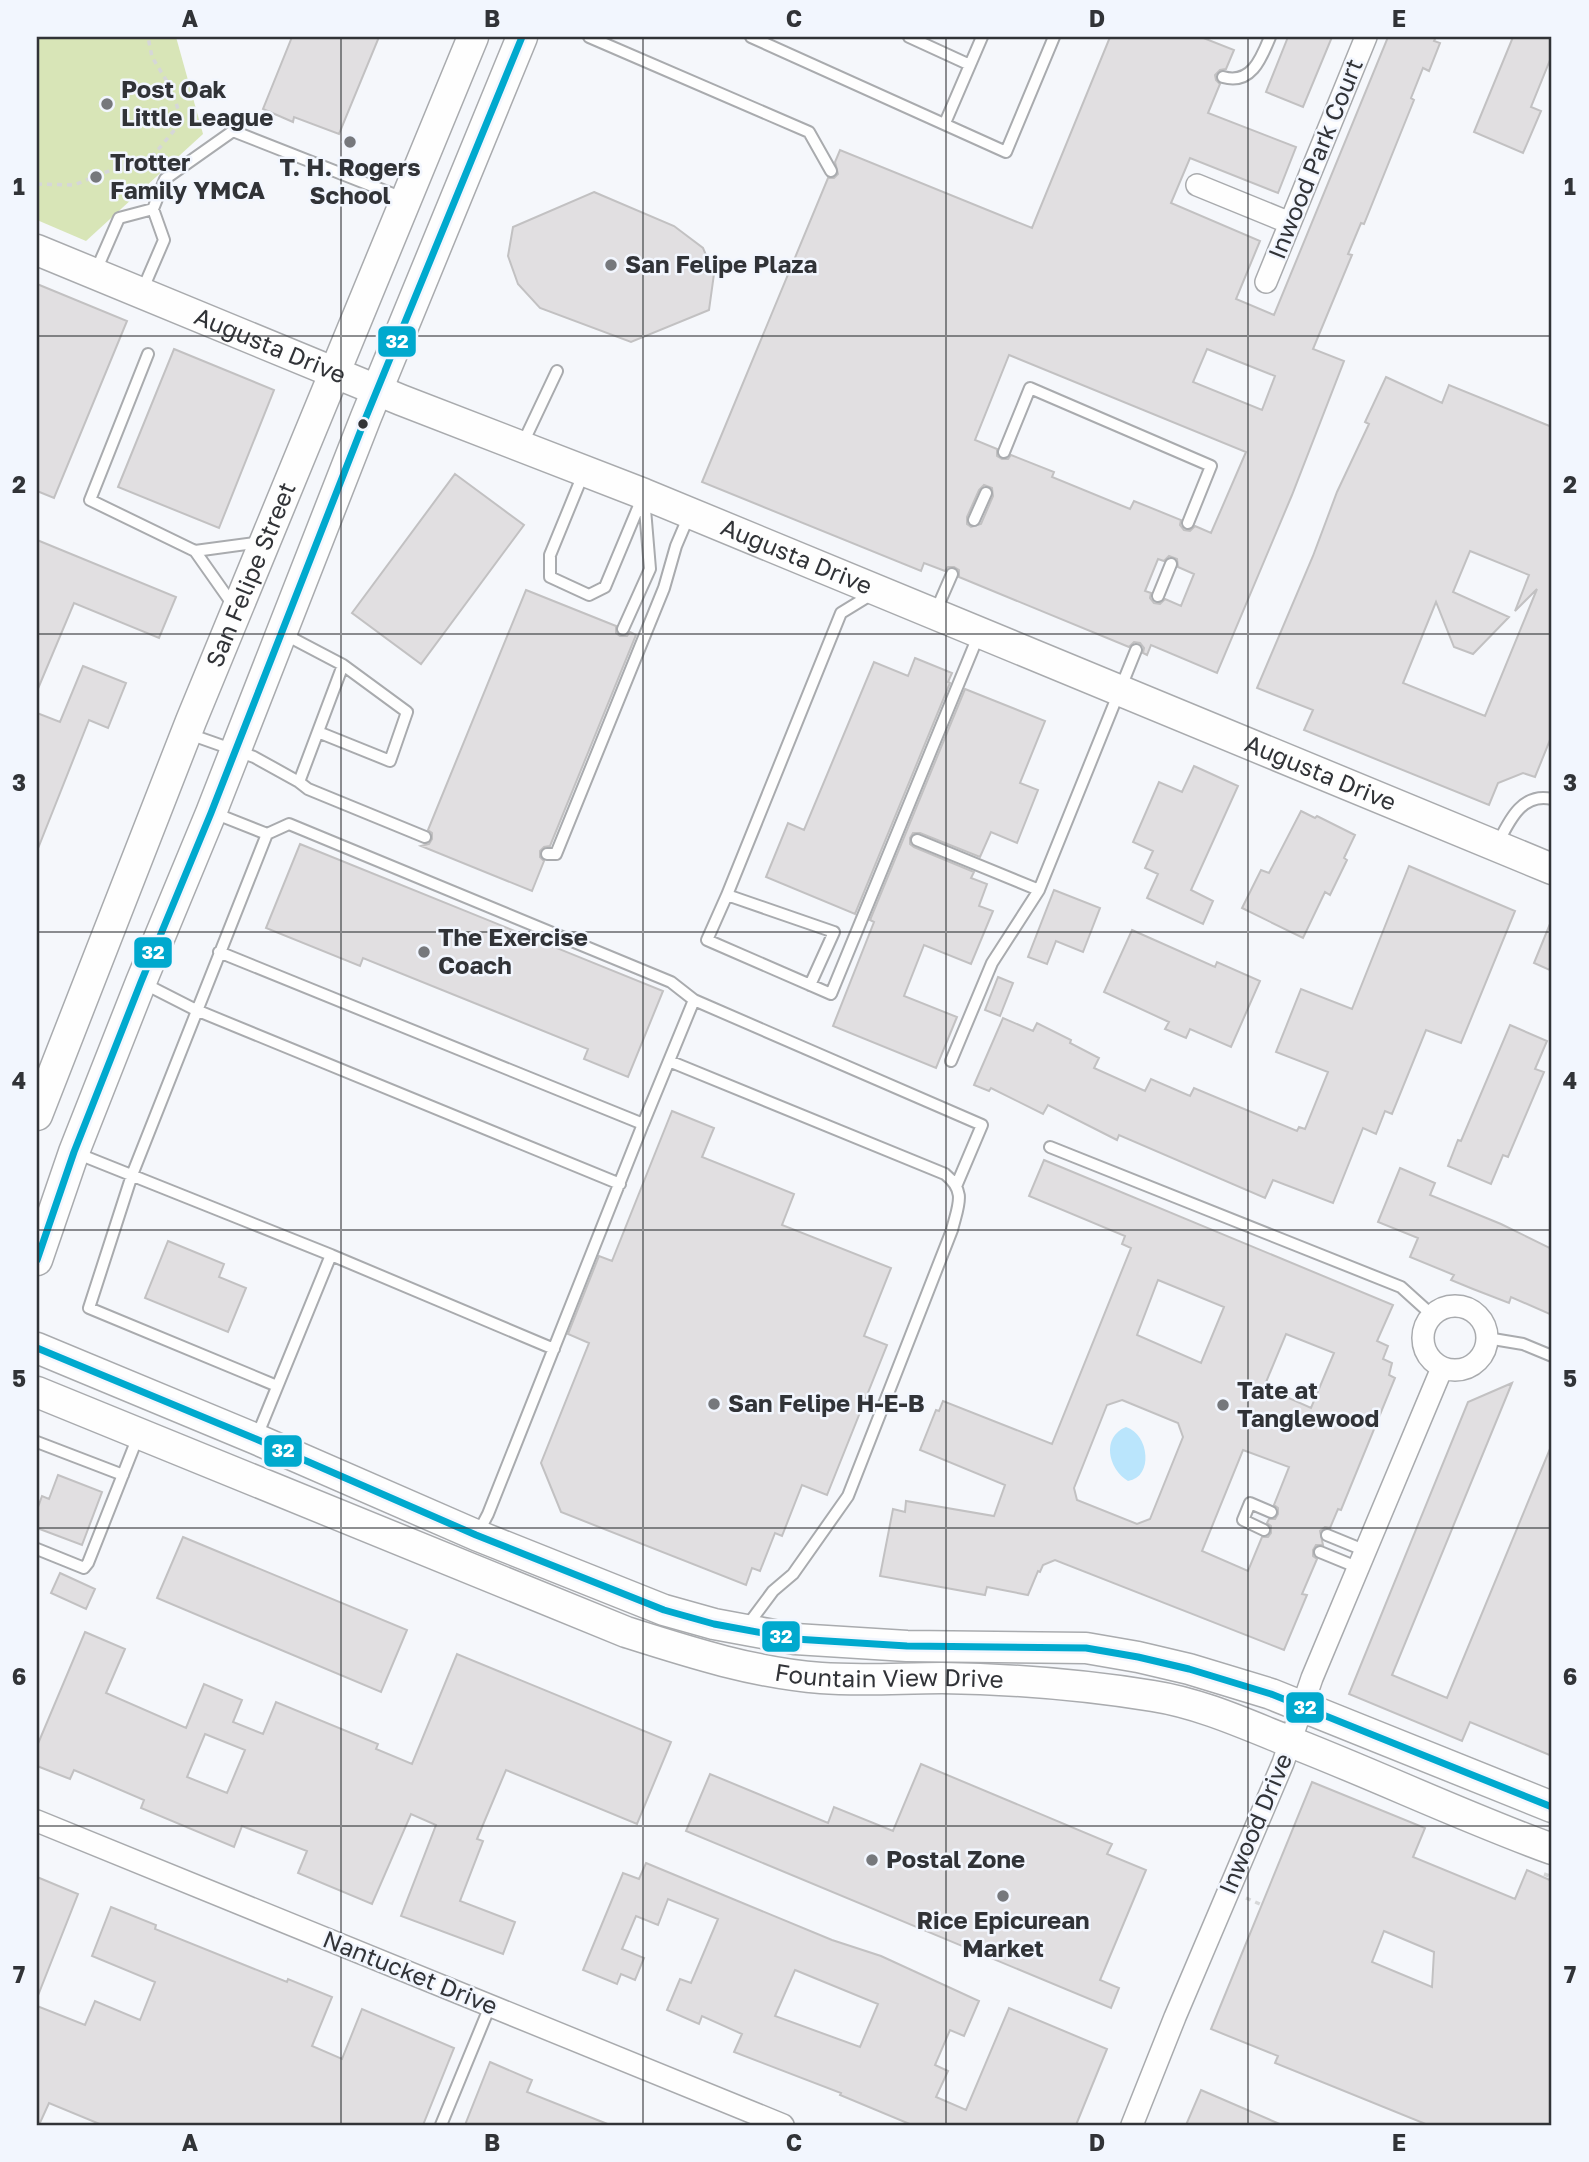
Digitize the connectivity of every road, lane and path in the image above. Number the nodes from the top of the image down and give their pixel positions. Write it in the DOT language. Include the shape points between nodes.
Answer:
graph roads {
  1 [pos="148,37"];
  2 [pos="473,37"];
  3 [pos="522,37"];
  4 [pos="589,37"];
  5 [pos="751,37"];
  6 [pos="909,37"];
  7 [pos="982,37"];
  8 [pos="1054,37"];
  9 [pos="1270,37"];
  10 [pos="1366,37"];
  11 [pos="970,65"];
  12 [pos="1223,77"];
  13 [pos="945,123"];
  14 [pos="831,171"];
  15 [pos="37,184"];
  16 [pos="1197,185"];
  17 [pos="406,199"];
  18 [pos="153,209"];
  19 [pos="1290,223"];
  20 [pos="37,250"];
  21 [pos="95,274"];
  22 [pos="1266,282"];
  23 [pos="141,294"];
  24 [pos="148,354"];
  25 [pos="557,371"];
  26 [pos="335,374"];
  27 [pos="377,391"];
  28 [pos="522,445"];
  29 [pos="1003,452"];
  30 [pos="584,471"];
  31 [pos="986,493"];
  32 [pos="644,494"];
  33 [pos="690,513"];
  34 [pos="974,520"];
  35 [pos="1188,523"];
  36 [pos="265,542"];
  37 [pos="195,551"];
  38 [pos="1171,564"];
  39 [pos="952,574"];
  40 [pos="877,590"];
  41 [pos="1158,596"];
  42 [pos="237,611"];
  43 [pos="934,614"];
  44 [pos="623,629"];
  45 [pos="282,632"];
  46 [pos="979,633"];
  47 [pos="1136,650"];
  48 [pos="343,665"];
  49 [pos="1119,691"];
  50 [pos="318,732"];
  51 [pos="187,733"];
  52 [pos="236,749"];
  53 [pos="299,782"];
  54 [pos="1552,799"];
  55 [pos="211,813"];
  56 [pos="267,834"];
  57 [pos="425,836"];
  58 [pos="917,840"];
  59 [pos="1497,846"];
  60 [pos="547,854"];
  61 [pos="1549,864"];
  62 [pos="1039,890"];
  63 [pos="727,895"];
  64 [pos="219,952"];
  65 [pos="96,963"];
  66 [pos="141,982"];
  67 [pos="810,985"];
  68 [pos="694,999"];
  69 [pos="196,1010"];
  70 [pos="951,1060"];
  71 [pos="669,1061"];
  72 [pos="37,1115"];
  73 [pos="643,1124"];
  74 [pos="1050,1147"];
  75 [pos="74,1152"];
  76 [pos="132,1175"];
  77 [pos="620,1184"];
  78 [pos="957,1184"];
  79 [pos="331,1255"];
  80 [pos="37,1260"];
  81 [pos="1432,1315"];
  82 [pos="1487,1338"];
  83 [pos="37,1348"];
  84 [pos="554,1349"];
  85 [pos="1552,1356"];
  86 [pos="1443,1368"];
  87 [pos="277,1386"];
  88 [pos="37,1392"];
  89 [pos="139,1433"];
  90 [pos="256,1439"];
  91 [pos="37,1442"];
  92 [pos="122,1475"];
  93 [pos="1271,1512"];
  94 [pos="1264,1530"];
  95 [pos="476,1535"];
  96 [pos="1327,1535"];
  97 [pos="37,1549"];
  98 [pos="1320,1552"];
  99 [pos="1362,1560"];
  100 [pos="746,1629"];
  101 [pos="939,1645"];
  102 [pos="735,1664"];
  103 [pos="941,1678"];
  104 [pos="1303,1707"];
  105 [pos="1290,1742"];
  106 [pos="1552,1807"];
  107 [pos="37,1821"];
  108 [pos="1552,1849"];
  109 [pos="491,2006"];
  110 [pos="441,2125"];
  111 [pos="783,2125"];
  112 [pos="1132,2125"];
  1 -- 15 [label="path" via="152,57 171,88 182,121 151,158 74,185"];
  2 -- 17 [label="main road, San Felipe Street"];
  3 -- 27 [label="main road, San Felipe Street"];
  4 -- 14 [label="lane" via="809,132"];
  5 -- 13 [label="lane"];
  6 -- 11 [label="lane"];
  7 -- 11 [label="lane"];
  8 -- 13 [label="lane" via="1006,152"];
  9 -- 12 [label="lane" via="1255,68 1243,78"];
  10 -- 19 [label="street, Inwood Park Court"];
  11 -- 13 [label="lane"];
  16 -- 19 [label="street"];
  17 -- 18 [label="lane" via="233,131 165,179"];
  17 -- 26 [label="main road, San Felipe Street"];
  18 -- 21 [label="lane" via="119,218"];
  18 -- 23 [label="lane" via="164,240"];
  19 -- 22 [label="street, Inwood Park Court"];
  20 -- 21 [label="main road, Augusta Drive"];
  21 -- 23 [label="main road, Augusta Drive"];
  23 -- 26 [label="main road, Augusta Drive"];
  24 -- 37 [label="lane" via="90,500"];
  25 -- 28 [label="lane"];
  26 -- 27 [label="main road, Augusta Drive"];
  26 -- 36 [label="main road, San Felipe Street"];
  27 -- 28 [label="main road, Augusta Drive"];
  27 -- 45 [label="main road, San Felipe Street"];
  28 -- 30 [label="main road, Augusta Drive"];
  29 -- 35 [label="lane" via="1030,388 1211,466"];
  30 -- 32 [label="main road, Augusta Drive"];
  30 -- 32 [label="lane" via="550,555 550,577 589,595 605,587"];
  31 -- 34 [label="lane"];
  32 -- 33 [label="main road, Augusta Drive"];
  32 -- 44 [label="lane" via="650,569"];
  33 -- 40 [label="main road, Augusta Drive"];
  33 -- 60 [label="lane" via="556,854"];
  36 -- 37 [label="lane"];
  36 -- 42 [label="main road, San Felipe Street"];
  37 -- 42 [label="lane"];
  38 -- 41 [label="lane"];
  39 -- 43 [label="lane"];
  40 -- 43 [label="main road, Augusta Drive"];
  40 -- 63 [label="lane" via="841,613"];
  42 -- 51 [label="main road, San Felipe Street"];
  43 -- 46 [label="main road, Augusta Drive"];
  45 -- 48 [label="lane"];
  45 -- 52 [label="main road, San Felipe Street"];
  46 -- 49 [label="main road, Augusta Drive"];
  46 -- 67 [label="lane" via="835,986 829,995"];
  47 -- 49 [label="lane"];
  48 -- 50 [label="lane"];
  48 -- 50 [label="lane" via="407,712 390,761"];
  49 -- 59 [label="main road, Augusta Drive"];
  49 -- 62 [label="lane"];
  50 -- 53 [label="lane"];
  51 -- 52 [label="lane"];
  51 -- 65 [label="main road, San Felipe Street"];
  52 -- 53 [label="lane"];
  52 -- 55 [label="main road, San Felipe Street"];
  53 -- 57 [label="lane"];
  54 -- 59 [label="lane" via="1527,801 1510,817"];
  55 -- 56 [label="lane"];
  55 -- 66 [label="main road, San Felipe Street"];
  56 -- 64 [label="lane"];
  56 -- 68 [label="lane" via="289,824 671,982"];
  58 -- 62 [label="lane"];
  59 -- 61 [label="main road, Augusta Drive"];
  62 -- 70 [label="lane" via="992,963"];
  63 -- 67 [label="lane" via="707,940"];
  63 -- 67 [label="lane" via="834,932"];
  64 -- 69 [label="lane"];
  64 -- 73 [label="lane"];
  65 -- 66 [label="main road"];
  65 -- 72 [label="main road, San Felipe Street"];
  66 -- 69 [label="lane"];
  66 -- 75 [label="main road, San Felipe Street"];
  68 -- 71 [label="lane"];
  68 -- 78 [label="lane" via="982,1125"];
  69 -- 76 [label="lane"];
  69 -- 77 [label="lane"];
  71 -- 73 [label="lane"];
  71 -- 78 [label="lane" via="945,1174"];
  73 -- 77 [label="lane"];
  74 -- 81 [label="lane" via="1401,1287"];
  75 -- 76 [label="lane"];
  75 -- 80 [label="main road, San Felipe Street"];
  76 -- 79 [label="lane"];
  76 -- 87 [label="lane" via="89,1308"];
  77 -- 84 [label="lane"];
  78 -- 100 [label="lane" via="960,1198 952,1230 848,1496 793,1574 773,1591"];
  79 -- 84 [label="lane"];
  79 -- 87 [label="lane"];
  81 -- 82 [label="street" via="1441,1309 1472,1311 1480,1318"];
  81 -- 86 [label="street" via="1423,1345 1434,1363"];
  82 -- 85 [label="lane" via="1523,1344"];
  82 -- 86 [label="street" via="1473,1364 1463,1369"];
  83 -- 90 [label="main road, Fountain View Drive"];
  84 -- 95 [label="lane"];
  86 -- 99 [label="street, Inwood Drive"];
  87 -- 90 [label="lane"];
  88 -- 89 [label="main road, Fountain View Drive"];
  89 -- 92 [label="lane"];
  89 -- 102 [label="main road, Fountain View Drive" via="626,1632"];
  90 -- 95 [label="main road, Fountain View Drive"];
  91 -- 92 [label="lane"];
  92 -- 97 [label="lane" via="84,1568"];
  93 -- 94 [label="lane" via="1250,1503 1243,1520"];
  95 -- 100 [label="main road, Fountain View Drive" via="664,1610"];
  96 -- 99 [label="lane"];
  98 -- 99 [label="lane"];
  99 -- 104 [label="street, Inwood Drive"];
  100 -- 101 [label="main road, Fountain View Drive" via="794,1639"];
  100 -- 102 [label="main road"];
  101 -- 103 [label="main road"];
  101 -- 104 [label="main road, Fountain View Drive" via="1086,1648 1189,1669"];
  102 -- 103 [label="main road, Fountain View Drive" via="819,1678"];
  103 -- 105 [label="main road, Fountain View Drive" via="1028,1681 1155,1696 1205,1709"];
  104 -- 105 [label="street, Inwood Drive"];
  104 -- 106 [label="main road, Fountain View Drive"];
  105 -- 108 [label="main road, Fountain View Drive"];
  105 -- 112 [label="street, Inwood Drive"];
  107 -- 109 [label="street, Nantucket Drive"];
  109 -- 110 [label="lane"];
  109 -- 111 [label="street, Nantucket Drive"];
}
